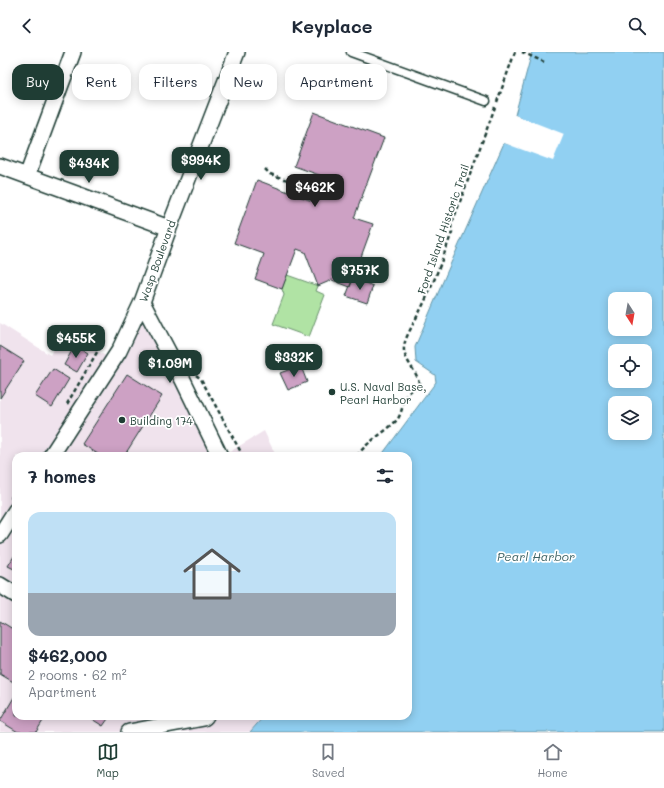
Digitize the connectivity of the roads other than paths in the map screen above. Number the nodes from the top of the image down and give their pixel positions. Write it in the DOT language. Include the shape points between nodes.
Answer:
graph roads {
  1 [pos="74,52"];
  2 [pos="237,52"];
  3 [pos="351,52"];
  4 [pos="486,101"];
  5 [pos="0,166"];
  6 [pos="27,176"];
  7 [pos="168,228"];
  8 [pos="142,302"];
  9 [pos="55,452"];
  10 [pos="218,452"];
  11 [pos="12,516"];
  12 [pos="0,534"];
  13 [pos="0,585"];
  14 [pos="12,592"];
  15 [pos="189,720"];
  16 [pos="202,720"];
  17 [pos="129,732"];
  18 [pos="192,732"];
  1 -- 6 [label="street"];
  2 -- 7 [label="street, Wasp Boulevard"];
  3 -- 4 [label="lane"];
  5 -- 6 [label="street"];
  6 -- 7 [label="street"];
  7 -- 8 [label="street, Wasp Boulevard"];
  8 -- 9 [label="street, Wasp Boulevard" via="119,351"];
  8 -- 10 [label="street"];
  11 -- 12 [label="street"];
  13 -- 14 [label="street"];
  15 -- 17 [label="street"];
  16 -- 18 [label="street"];
}
